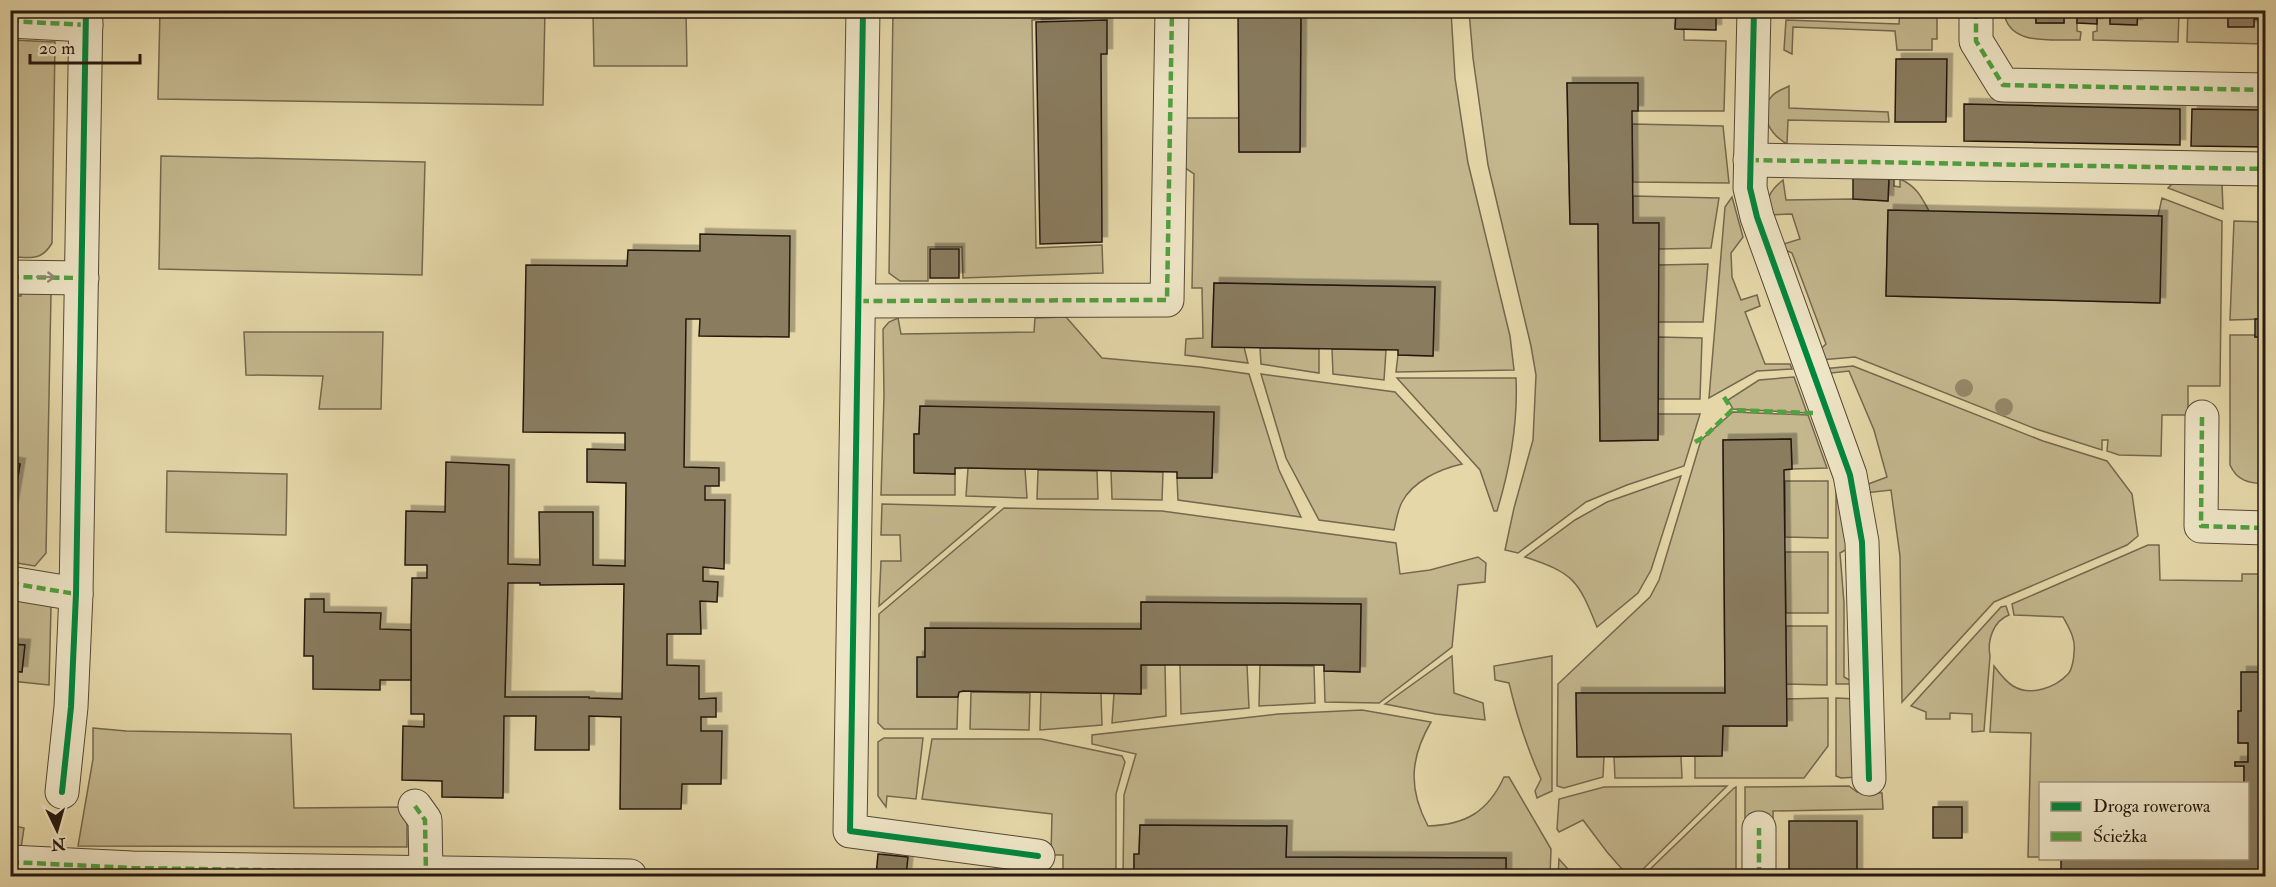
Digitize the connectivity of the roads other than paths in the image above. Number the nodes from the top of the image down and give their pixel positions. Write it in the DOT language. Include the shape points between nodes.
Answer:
graph roads {
  1 [pos="863,10"];
  2 [pos="1172,10"];
  3 [pos="1754,10"];
  4 [pos="1976,10"];
  5 [pos="86,18"];
  6 [pos="10,21"];
  7 [pos="2265,90"];
  8 [pos="1750,160"];
  9 [pos="2265,169"];
  10 [pos="10,277"];
  11 [pos="82,278"];
  12 [pos="860,301"];
  13 [pos="2202,417"];
  14 [pos="2265,528"];
  15 [pos="10,583"];
  16 [pos="76,594"];
  17 [pos="1869,779"];
  18 [pos="62,792"];
  19 [pos="415,806"];
  20 [pos="1759,828"];
  21 [pos="1038,856"];
  22 [pos="10,862"];
  23 [pos="426,873"];
  24 [pos="630,876"];
  25 [pos="1759,876"];
  1 -- 12 [label="street"];
  2 -- 12 [label="street" via="1167,300"];
  3 -- 8 [label="street"];
  4 -- 7 [label="street" via="1976,41 2003,85"];
  5 -- 6 [label="street"];
  5 -- 11 [label="street"];
  8 -- 9 [label="street"];
  8 -- 17 [label="street" via="1750,188 1757,217 1850,475 1862,542"];
  10 -- 11 [label="street, one-way"];
  11 -- 16 [label="street"];
  12 -- 21 [label="street" via="850,831"];
  13 -- 14 [label="street" via="2201,526"];
  15 -- 16 [label="street"];
  16 -- 18 [label="street" via="72,707"];
  19 -- 23 [label="street" via="425,820"];
  20 -- 25 [label="street"];
  22 -- 23 [label="street"];
  23 -- 24 [label="street"];
}
